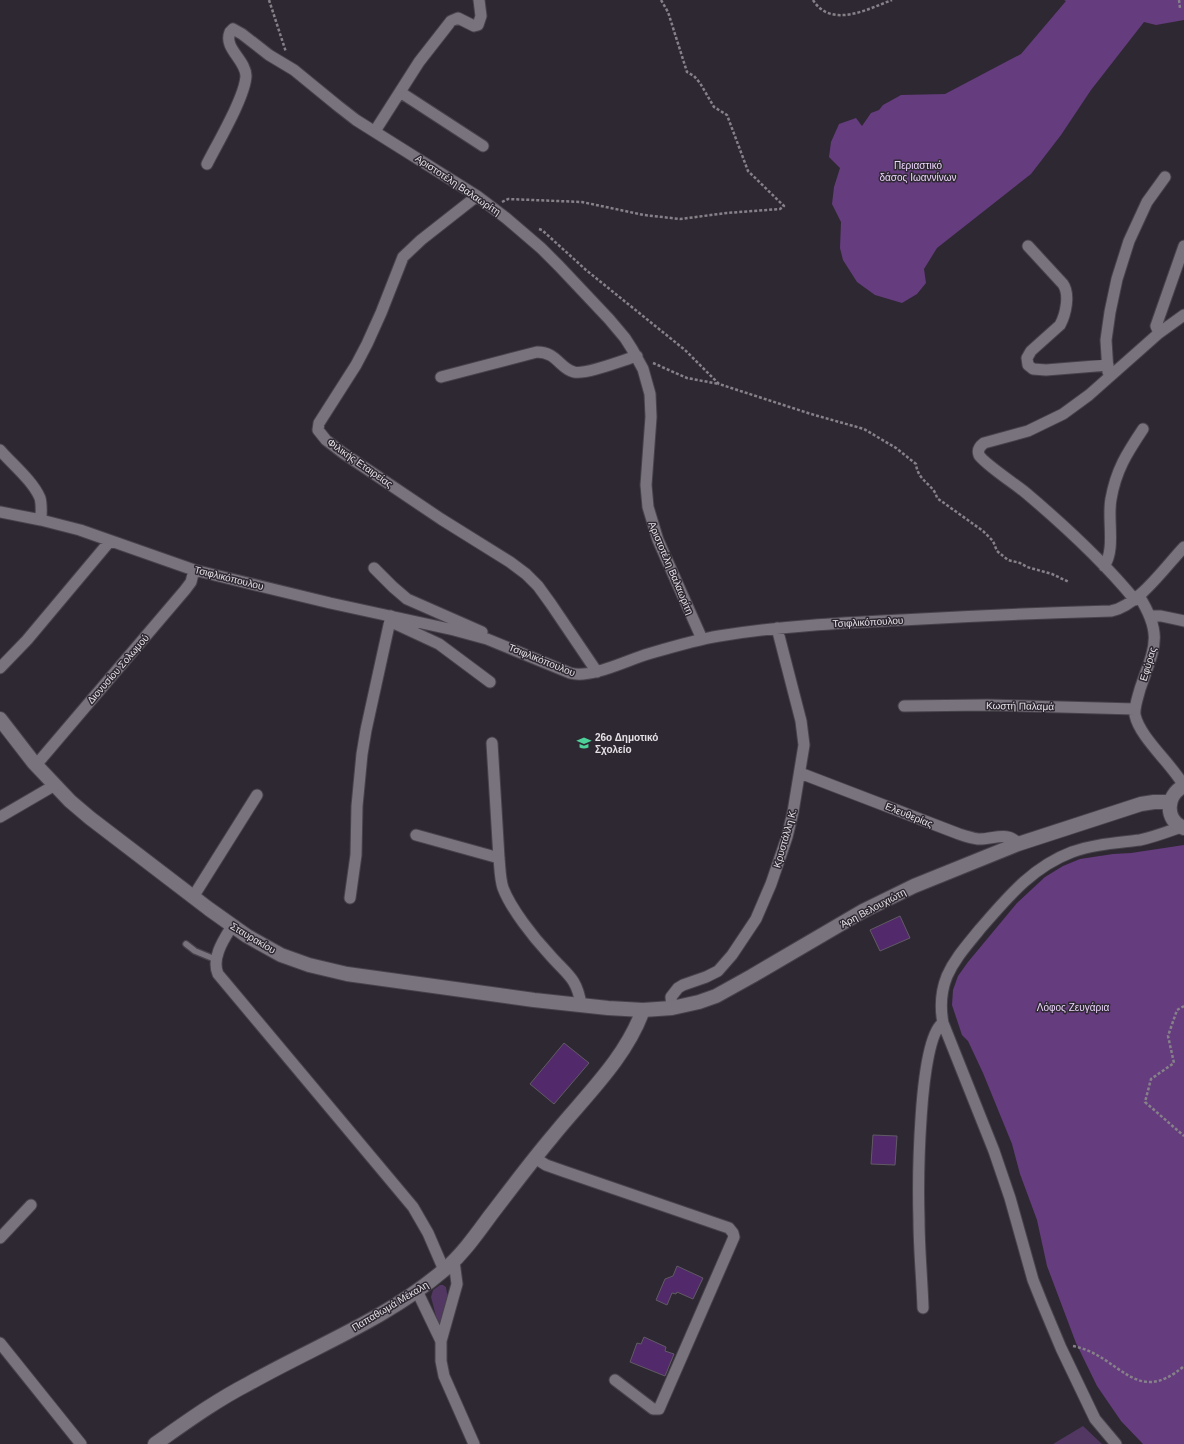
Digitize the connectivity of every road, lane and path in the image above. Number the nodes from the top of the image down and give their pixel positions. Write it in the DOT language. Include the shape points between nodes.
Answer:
graph roads {
  1 [pos="268,0"];
  2 [pos="479,0"];
  3 [pos="661,0"];
  4 [pos="813,0"];
  5 [pos="892,0"];
  6 [pos="1179,0"];
  7 [pos="1180,8"];
  8 [pos="288,65"];
  9 [pos="400,92"];
  10 [pos="375,131"];
  11 [pos="483,146"];
  12 [pos="207,164"];
  13 [pos="1164,177"];
  14 [pos="477,196"];
  15 [pos="493,207"];
  16 [pos="535,227"];
  17 [pos="1028,246"];
  18 [pos="1184,246"];
  19 [pos="1184,315"];
  20 [pos="1159,333"];
  21 [pos="637,356"];
  22 [pos="1108,365"];
  23 [pos="441,377"];
  24 [pos="1109,377"];
  25 [pos="719,384"];
  26 [pos="1143,429"];
  27 [pos="0,450"];
  28 [pos="0,512"];
  29 [pos="41,520"];
  30 [pos="110,541"];
  31 [pos="1184,547"];
  32 [pos="1104,566"];
  33 [pos="374,568"];
  34 [pos="194,570"];
  35 [pos="1069,582"];
  36 [pos="1137,598"];
  37 [pos="391,616"];
  38 [pos="1150,616"];
  39 [pos="1184,621"];
  40 [pos="777,628"];
  41 [pos="702,639"];
  42 [pos="496,642"];
  43 [pos="0,668"];
  44 [pos="597,672"];
  45 [pos="490,682"];
  46 [pos="904,706"];
  47 [pos="1135,709"];
  48 [pos="0,719"];
  49 [pos="492,743"];
  50 [pos="36,765"];
  51 [pos="800,773"];
  52 [pos="55,785"];
  53 [pos="1184,786"];
  54 [pos="257,795"];
  55 [pos="1170,802"];
  56 [pos="0,817"];
  57 [pos="1182,828"];
  58 [pos="416,835"];
  59 [pos="1018,844"];
  60 [pos="499,858"];
  61 [pos="193,897"];
  62 [pos="350,898"];
  63 [pos="232,926"];
  64 [pos="186,944"];
  65 [pos="216,960"];
  66 [pos="581,1005"];
  67 [pos="1184,1006"];
  68 [pos="672,1008"];
  69 [pos="643,1010"];
  70 [pos="943,1023"];
  71 [pos="1184,1136"];
  72 [pos="535,1158"];
  73 [pos="31,1205"];
  74 [pos="0,1238"];
  75 [pos="449,1266"];
  76 [pos="417,1291"];
  77 [pos="923,1308"];
  78 [pos="441,1341"];
  79 [pos="0,1343"];
  80 [pos="1061,1348"];
  81 [pos="1184,1366"];
  82 [pos="615,1380"];
  83 [pos="81,1444"];
  84 [pos="155,1444"];
  85 [pos="474,1444"];
  86 [pos="1116,1444"];
  1 -- 8 [label="path" via="289,59"];
  2 -- 9 [label="street" via="481,16 478,25 474,26 458,18 451,21 419,62"];
  3 -- 15 [label="path" via="668,12 687,72 700,83 714,107 726,115 748,171 784,206 780,209 680,219 582,202 508,199"];
  4 -- 5 [label="path" via="821,9 838,15 856,14"];
  6 -- 7 [label="path"];
  8 -- 10 [label="street, Αριστοτέλη Βαλαωρίτη" via="348,114"];
  8 -- 12 [label="street, Αριστοτέλη Βαλαωρίτη" via="263,51 237,31 231,30 229,42 244,66 245,81 236,107"];
  9 -- 10 [label="street"];
  9 -- 11 [label="street"];
  10 -- 14 [label="street, Αριστοτέλη Βαλαωρίτη"];
  13 -- 22 [label="street" via="1147,202 1129,241 1117,279 1106,340"];
  14 -- 15 [label="street, Αριστοτέλη Βαλαωρίτη"];
  14 -- 44 [label="street, Φιλικής Εταιρείας" via="403,257 367,344 319,423 318,430 342,453 526,574 538,586"];
  15 -- 21 [label="street, Αριστοτέλη Βαλαωρίτη" via="559,266 625,338"];
  16 -- 25 [label="path" via="542,230 586,270 685,350"];
  17 -- 22 [label="street" via="1063,284 1067,295 1063,320 1031,351 1027,358 1028,365 1033,369 1046,370"];
  18 -- 20 [label="street" via="1156,326"];
  19 -- 20 [label="street"];
  20 -- 24 [label="street"];
  21 -- 23 [label="street" via="574,372 552,356 537,352"];
  21 -- 25 [label="path" via="687,378"];
  21 -- 41 [label="street, Αριστοτέλη Βαλαωρίτη" via="648,385 651,404 646,485 648,507 658,540"];
  22 -- 24 [label="street"];
  24 -- 32 [label="street, Εφύρας" via="1051,421 1028,431 984,443 978,450 983,460 1026,493"];
  25 -- 35 [label="path" via="864,429 896,448 916,464 917,472 925,483 936,491 937,498 983,531 993,541 997,551 1008,560"];
  26 -- 32 [label="street" via="1118,471 1109,512 1109,554"];
  27 -- 29 [label="street" via="37,494 41,504"];
  28 -- 29 [label="street, Τσιφλικόπουλου"];
  29 -- 30 [label="street, Τσιφλικόπουλου"];
  30 -- 34 [label="street, Τσιφλικόπουλου"];
  30 -- 43 [label="street" via="27,640"];
  31 -- 36 [label="street"];
  32 -- 36 [label="street, Εφύρας"];
  33 -- 42 [label="street" via="408,598 484,632"];
  34 -- 37 [label="street, Τσιφλικόπουλου"];
  34 -- 50 [label="street, Διονυσίου Σολωμού" via="191,582 185,590"];
  36 -- 38 [label="street, Εφύρας"];
  36 -- 40 [label="street, Τσιφλικόπουλου" via="1120,610 1111,612 1018,614"];
  37 -- 42 [label="street, Τσιφλικόπουλου"];
  37 -- 45 [label="street" via="393,622 439,644"];
  37 -- 62 [label="street" via="362,754 357,794 356,855"];
  38 -- 39 [label="street"];
  38 -- 47 [label="street, Εφύρας" via="1154,632 1153,649"];
  40 -- 41 [label="street, Τσιφλικόπουλου"];
  40 -- 51 [label="street, Κρυστάλλη Κ." via="803,732"];
  41 -- 44 [label="street, Τσιφλικόπουλου" via="647,654"];
  42 -- 44 [label="street, Τσιφλικόπουλου" via="570,673 581,676"];
  46 -- 47 [label="street, Κωστή Παλαμά" via="987,705"];
  47 -- 53 [label="street" via="1135,716 1142,730"];
  48 -- 50 [label="street, Σταυρακίου"];
  49 -- 60 [label="street"];
  50 -- 52 [label="street, Σταυρακίου"];
  51 -- 59 [label="street, Ελευθερίας" via="959,834 980,839 1008,837"];
  51 -- 68 [label="street, Κρυστάλλη Κ." via="787,837 756,919 724,966 675,991"];
  52 -- 56 [label="street"];
  52 -- 61 [label="street, Σταυρακίου" via="90,818"];
  53 -- 55 [label="street" via="1175,792"];
  54 -- 61 [label="street"];
  55 -- 57 [label="street" via="1172,819"];
  55 -- 59 [label="street, Άρη Βελουχιώτη" via="1141,804"];
  57 -- 70 [label="street" via="1148,838 1076,851 1050,862 1028,877 995,912 950,969 942,997"];
  58 -- 60 [label="street"];
  59 -- 68 [label="street, Άρη Βελουχιώτη" via="914,886 863,911 716,996"];
  60 -- 66 [label="street" via="502,885 508,898 542,947 574,982"];
  61 -- 63 [label="street, Σταυρακίου"];
  63 -- 65 [label="street"];
  63 -- 66 [label="street, Σταυρακίου" via="281,954 320,968 347,974"];
  64 -- 65 [label="lane"];
  65 -- 75 [label="street" via="218,974 413,1207"];
  66 -- 69 [label="street, Άρη Βελουχιώτη"];
  67 -- 71 [label="path" via="1177,1010 1168,1036 1174,1063 1151,1079 1145,1102"];
  68 -- 69 [label="street, Άρη Βελουχιώτη"];
  69 -- 72 [label="street, Παπαθωμά Μέκαλη" via="637,1026 621,1052"];
  70 -- 77 [label="street" via="936,1031 931,1044 922,1109 919,1220"];
  70 -- 80 [label="street" via="994,1151 1033,1280"];
  72 -- 75 [label="street, Παπαθωμά Μέκαλη"];
  72 -- 82 [label="street" via="546,1165 729,1228 733,1233 734,1237 659,1409 653,1409"];
  73 -- 74 [label="street"];
  75 -- 76 [label="street, Παπαθωμά Μέκαλη"];
  75 -- 78 [label="street" via="457,1284"];
  76 -- 78 [label="street"];
  76 -- 84 [label="street, Παπαθωμά Μέκαλη" via="351,1330 227,1396"];
  78 -- 85 [label="street" via="444,1376"];
  79 -- 83 [label="street"];
  80 -- 81 [label="path" via="1074,1346 1093,1353 1142,1382 1164,1380"];
  80 -- 86 [label="street" via="1095,1419"];
}
